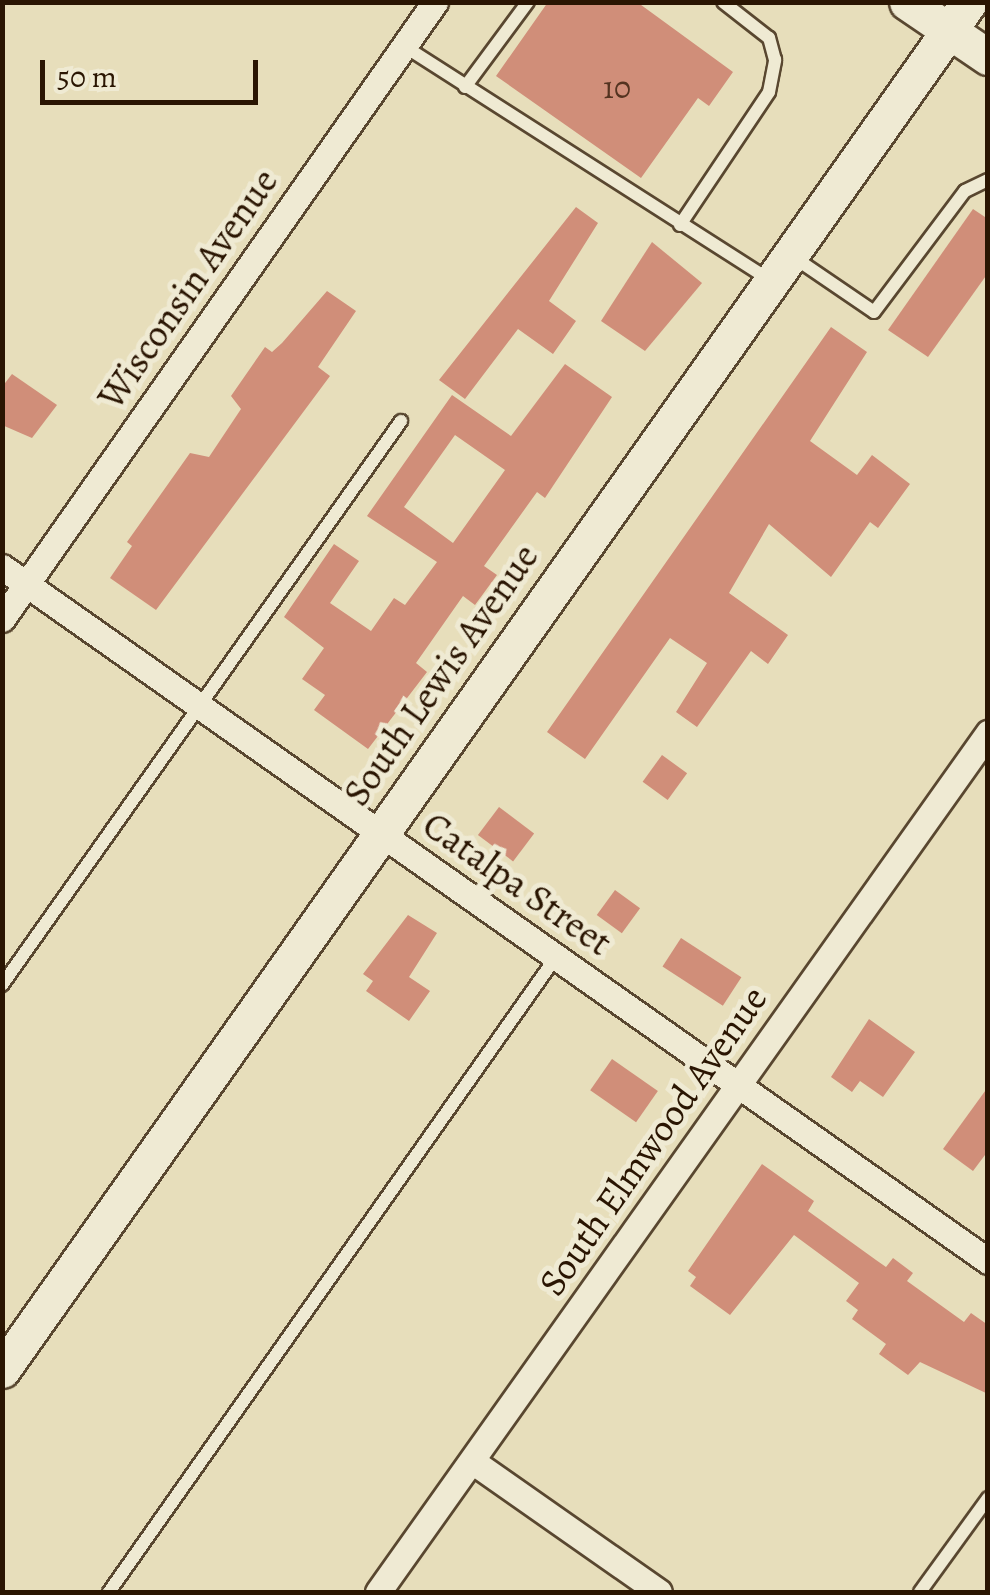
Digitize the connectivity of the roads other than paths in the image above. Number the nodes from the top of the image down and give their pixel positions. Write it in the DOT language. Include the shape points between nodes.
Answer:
graph roads {
  1 [pos="434,2"];
  2 [pos="528,2"];
  3 [pos="722,2"];
  4 [pos="907,2"];
  5 [pos="959,16"];
  6 [pos="404,46"];
  7 [pos="988,57"];
  8 [pos="465,87"];
  9 [pos="988,180"];
  10 [pos="680,225"];
  11 [pos="781,268"];
  12 [pos="401,421"];
  13 [pos="2,567"];
  14 [pos="27,584"];
  15 [pos="2,619"];
  16 [pos="202,708"];
  17 [pos="988,733"];
  18 [pos="381,834"];
  19 [pos="556,957"];
  20 [pos="2,986"];
  21 [pos="738,1086"];
  22 [pos="988,1261"];
  23 [pos="2,1370"];
  24 [pos="472,1461"];
  25 [pos="988,1498"];
  26 [pos="109,1592"];
  27 [pos="378,1592"];
  28 [pos="659,1592"];
  29 [pos="920,1592"];
  1 -- 6 [label="street, Wisconsin Avenue"];
  2 -- 8 [label="lane"];
  3 -- 10 [label="lane" via="769,38 775,60 769,92"];
  4 -- 5 [label="main road"];
  5 -- 7 [label="main road"];
  5 -- 11 [label="main road, South Lewis Avenue"];
  6 -- 8 [label="lane"];
  6 -- 14 [label="street, Wisconsin Avenue"];
  8 -- 10 [label="lane"];
  9 -- 11 [label="lane" via="965,191 874,312"];
  10 -- 11 [label="lane"];
  11 -- 18 [label="main road, South Lewis Avenue"];
  12 -- 16 [label="lane"];
  13 -- 14 [label="street, Catalpa Street"];
  14 -- 15 [label="street, Wisconsin Avenue"];
  14 -- 16 [label="street, Catalpa Street"];
  16 -- 18 [label="street, Catalpa Street"];
  16 -- 20 [label="lane"];
  17 -- 21 [label="street, South Elmwood Avenue"];
  18 -- 19 [label="street, Catalpa Street"];
  18 -- 23 [label="main road, South Lewis Avenue"];
  19 -- 21 [label="street, Catalpa Street"];
  19 -- 26 [label="lane"];
  21 -- 22 [label="street, Catalpa Street"];
  21 -- 24 [label="street, South Elmwood Avenue"];
  24 -- 27 [label="street, South Elmwood Avenue"];
  24 -- 28 [label="street"];
  25 -- 29 [label="lane"];
}
